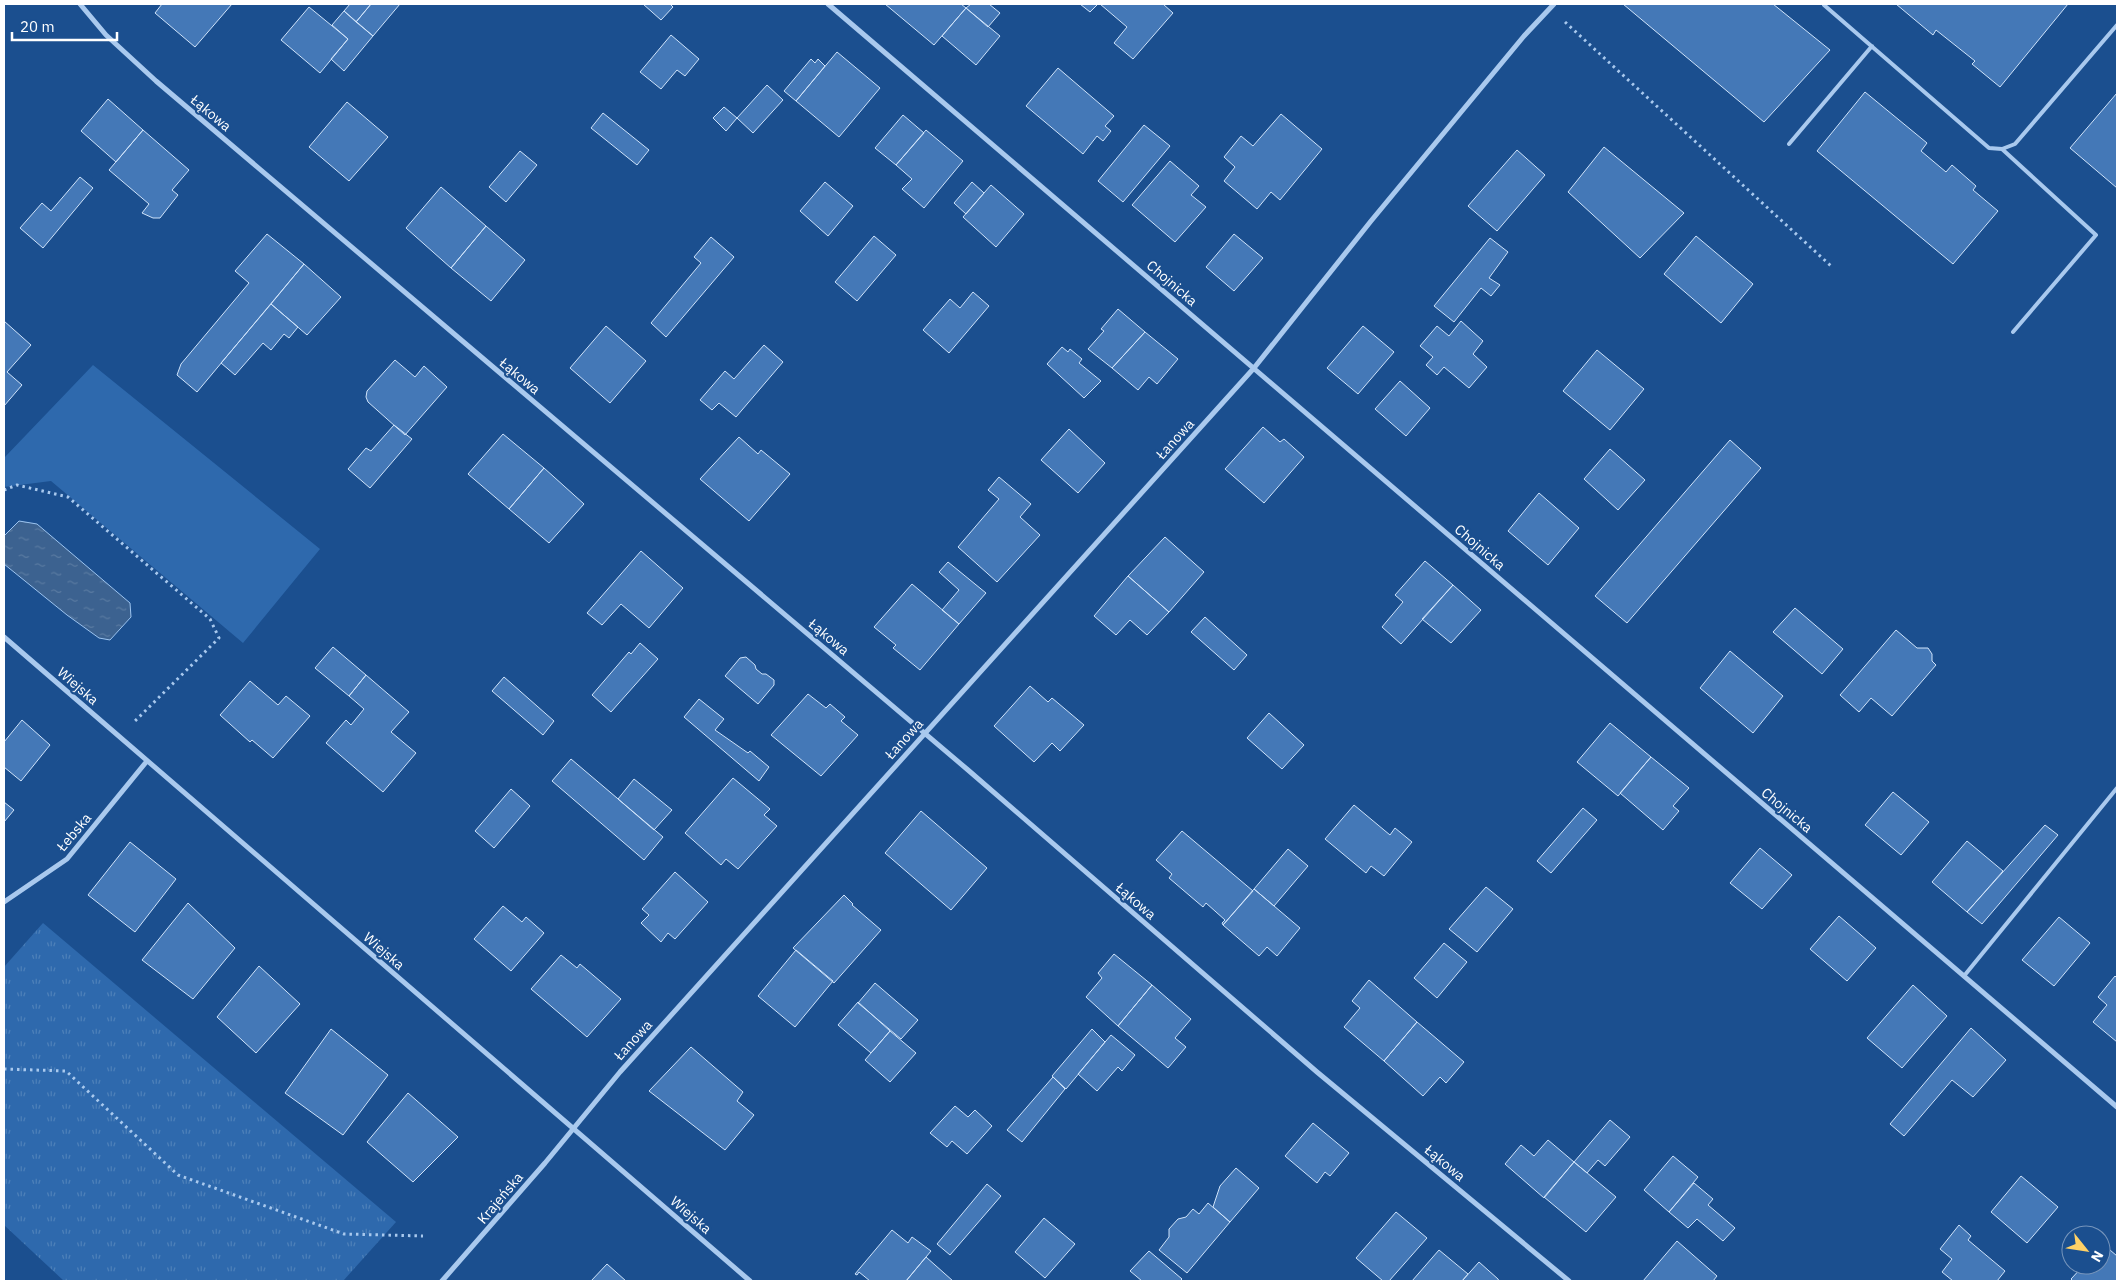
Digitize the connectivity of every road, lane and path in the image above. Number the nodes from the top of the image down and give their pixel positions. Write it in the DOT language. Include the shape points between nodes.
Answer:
graph roads {
  1 [pos="80,4"];
  2 [pos="828,4"];
  3 [pos="1824,4"];
  4 [pos="1552,6"];
  5 [pos="2117,25"];
  6 [pos="1872,46"];
  7 [pos="1789,144"];
  8 [pos="2002,149"];
  9 [pos="1831,266"];
  10 [pos="2013,332"];
  11 [pos="1254,368"];
  12 [pos="4,490"];
  13 [pos="4,637"];
  14 [pos="135,721"];
  15 [pos="925,733"];
  16 [pos="147,761"];
  17 [pos="2117,788"];
  18 [pos="4,902"];
  19 [pos="1964,976"];
  20 [pos="4,1069"];
  21 [pos="2117,1107"];
  22 [pos="574,1128"];
  23 [pos="422,1236"];
  24 [pos="442,1281"];
  25 [pos="750,1281"];
  26 [pos="1569,1281"];
  1 -- 15 [label="street, Łąkowa" via="106,35 156,81"];
  2 -- 11 [label="street, Chojnicka"];
  3 -- 6 [label="lane"];
  4 -- 9 [label="path"];
  4 -- 11 [label="street, Łanowa" via="1371,221"];
  5 -- 8 [label="lane" via="2015,144"];
  6 -- 7 [label="lane"];
  6 -- 8 [label="lane" via="1990,148"];
  8 -- 10 [label="lane" via="2096,235"];
  11 -- 15 [label="street, Łanowa"];
  11 -- 19 [label="street, Chojnicka"];
  12 -- 14 [label="path" via="17,485 68,497 210,619 220,638"];
  13 -- 16 [label="street, Wiejska"];
  15 -- 22 [label="street, Łanowa" via="620,1072"];
  15 -- 26 [label="street, Łąkowa" via="1317,1072"];
  16 -- 18 [label="street, Łebska" via="67,859"];
  16 -- 22 [label="street, Wiejska"];
  17 -- 19 [label="lane"];
  19 -- 21 [label="street, Chojnicka"];
  20 -- 23 [label="path" via="66,1071 178,1176 344,1234"];
  22 -- 24 [label="street, Krajeńska"];
  22 -- 25 [label="street, Wiejska"];
}
